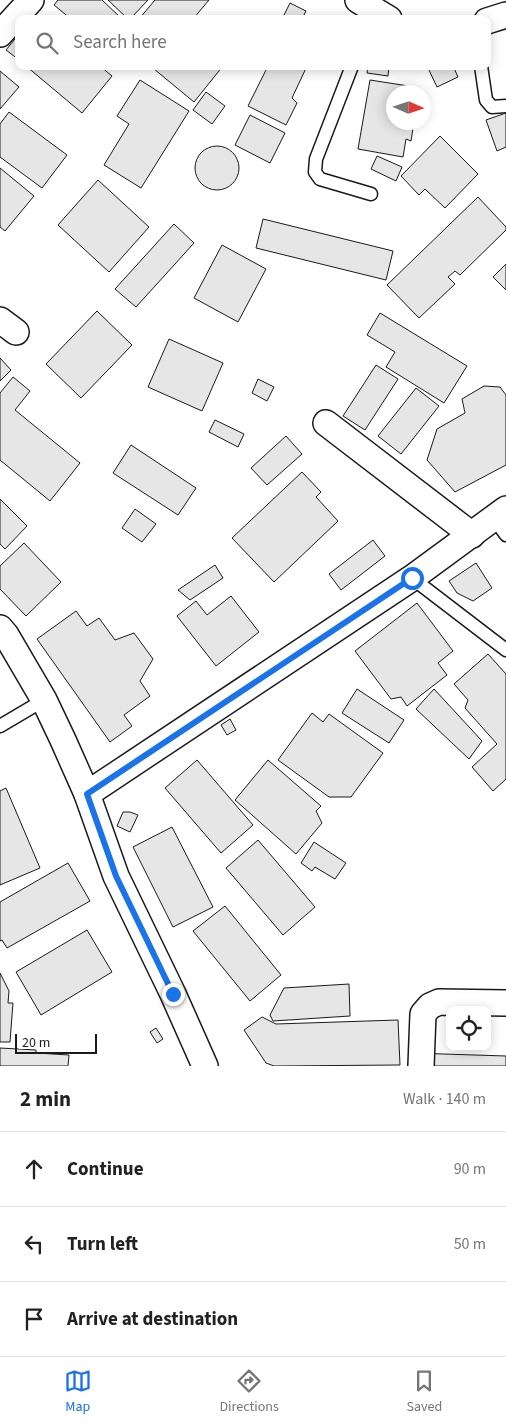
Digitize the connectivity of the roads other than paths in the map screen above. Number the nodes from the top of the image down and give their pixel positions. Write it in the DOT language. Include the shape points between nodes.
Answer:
graph roads {
  1 [pos="31,0"];
  2 [pos="17,15"];
  3 [pos="506,15"];
  4 [pos="15,18"];
  5 [pos="491,20"];
  6 [pos="0,34"];
  7 [pos="350,70"];
  8 [pos="482,70"];
  9 [pos="506,106"];
  10 [pos="371,194"];
  11 [pos="326,423"];
  12 [pos="502,520"];
  13 [pos="472,535"];
  14 [pos="412,578"];
  15 [pos="0,628"];
  16 [pos="506,650"];
  17 [pos="44,700"];
  18 [pos="0,726"];
  19 [pos="87,794"];
  20 [pos="506,1003"];
  21 [pos="205,1066"];
  22 [pos="420,1066"];
  1 -- 2 [label="street"];
  3 -- 5 [label="street"];
  4 -- 6 [label="street"];
  7 -- 10 [label="lane" via="316,159 315,172 320,179"];
  8 -- 9 [label="lane" via="486,100 492,107"];
  11 -- 13 [label="street"];
  12 -- 13 [label="street"];
  13 -- 14 [label="street"];
  14 -- 16 [label="lane"];
  14 -- 19 [label="street"];
  15 -- 17 [label="street"];
  17 -- 18 [label="lane"];
  17 -- 19 [label="street"];
  19 -- 21 [label="street" via="116,876"];
  20 -- 22 [label="street" via="439,1002 430,1006 423,1014"];
}
